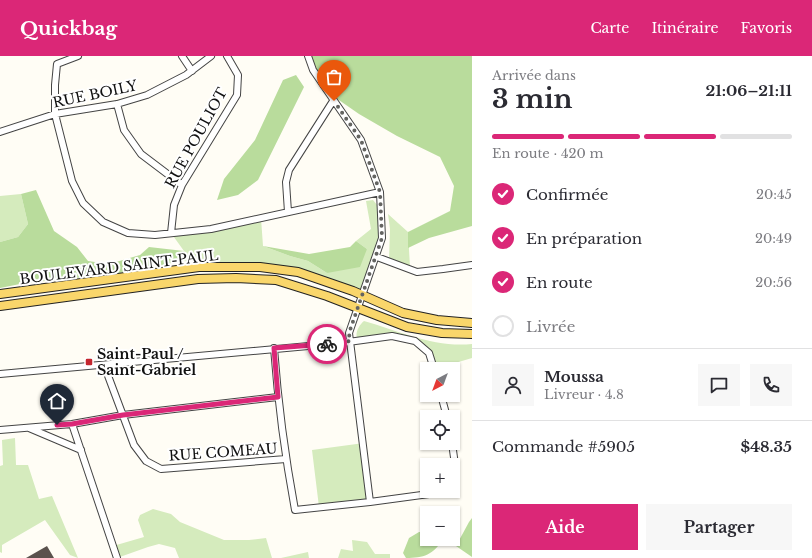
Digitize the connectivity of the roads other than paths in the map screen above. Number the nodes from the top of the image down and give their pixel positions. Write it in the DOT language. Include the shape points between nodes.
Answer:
graph roads {
  1 [pos="78,56"];
  2 [pos="182,56"];
  3 [pos="211,56"];
  4 [pos="227,56"];
  5 [pos="308,56"];
  6 [pos="192,71"];
  7 [pos="334,101"];
  8 [pos="117,104"];
  9 [pos="55,114"];
  10 [pos="0,132"];
  11 [pos="182,184"];
  12 [pos="380,192"];
  13 [pos="288,212"];
  14 [pos="171,233"];
  15 [pos="377,257"];
  16 [pos="472,265"];
  17 [pos="362,293"];
  18 [pos="0,294"];
  19 [pos="0,306"];
  20 [pos="357,307"];
  21 [pos="472,323"];
  22 [pos="472,334"];
  23 [pos="350,341"];
  24 [pos="274,348"];
  25 [pos="432,362"];
  26 [pos="104,365"];
  27 [pos="0,374"];
  28 [pos="278,397"];
  29 [pos="123,415"];
  30 [pos="72,424"];
  31 [pos="28,428"];
  32 [pos="0,430"];
  33 [pos="81,450"];
  34 [pos="286,459"];
  35 [pos="420,495"];
  36 [pos="370,502"];
  37 [pos="117,558"];
  1 -- 9 [label="street" via="57,64"];
  2 -- 6 [label="street"];
  3 -- 6 [label="street, RUE BOILY"];
  4 -- 11 [label="street, RUE POULIOT" via="238,75 237,95"];
  5 -- 7 [label="street" via="313,70"];
  6 -- 8 [label="street, RUE BOILY" via="147,95"];
  7 -- 12 [label="street" via="361,140"];
  7 -- 13 [label="street" via="289,170 286,182"];
  8 -- 9 [label="street, RUE BOILY"];
  8 -- 11 [label="street" via="124,130 141,154"];
  9 -- 10 [label="street, RUE BOILY"];
  9 -- 14 [label="street" via="72,181 83,203 103,222 128,233"];
  11 -- 14 [label="street, RUE POULIOT" via="174,205"];
  12 -- 13 [label="street"];
  12 -- 15 [label="street" via="382,238"];
  13 -- 14 [label="street" via="211,229"];
  15 -- 16 [label="street" via="417,272"];
  15 -- 17 [label="street"];
  17 -- 18 [label="main road, BOULEVARD SAINT-PAUL" via="298,272 260,267 199,267"];
  17 -- 20 [label="street"];
  17 -- 21 [label="main road, BOULEVARD SAINT-PAUL" via="403,313 437,320"];
  19 -- 20 [label="main road, BOULEVARD SAINT-PAUL" via="198,279 236,278 276,280"];
  20 -- 22 [label="main road, BOULEVARD SAINT-PAUL" via="407,327 442,333"];
  20 -- 23 [label="street" via="349,333"];
  23 -- 24 [label="street"];
  23 -- 25 [label="street" via="392,336 415,341 429,353"];
  23 -- 36 [label="street"];
  24 -- 26 [label="street"];
  24 -- 28 [label="street"];
  26 -- 27 [label="street"];
  26 -- 29 [label="street"];
  28 -- 29 [label="street"];
  28 -- 34 [label="street"];
  29 -- 30 [label="street"];
  29 -- 34 [label="street, RUE COMEAU" via="134,444 146,461 161,469"];
  30 -- 31 [label="street"];
  30 -- 33 [label="street"];
  31 -- 32 [label="street"];
  31 -- 33 [label="street"];
  33 -- 37 [label="street"];
  34 -- 36 [label="street" via="295,510"];
  35 -- 36 [label="street"];
}
